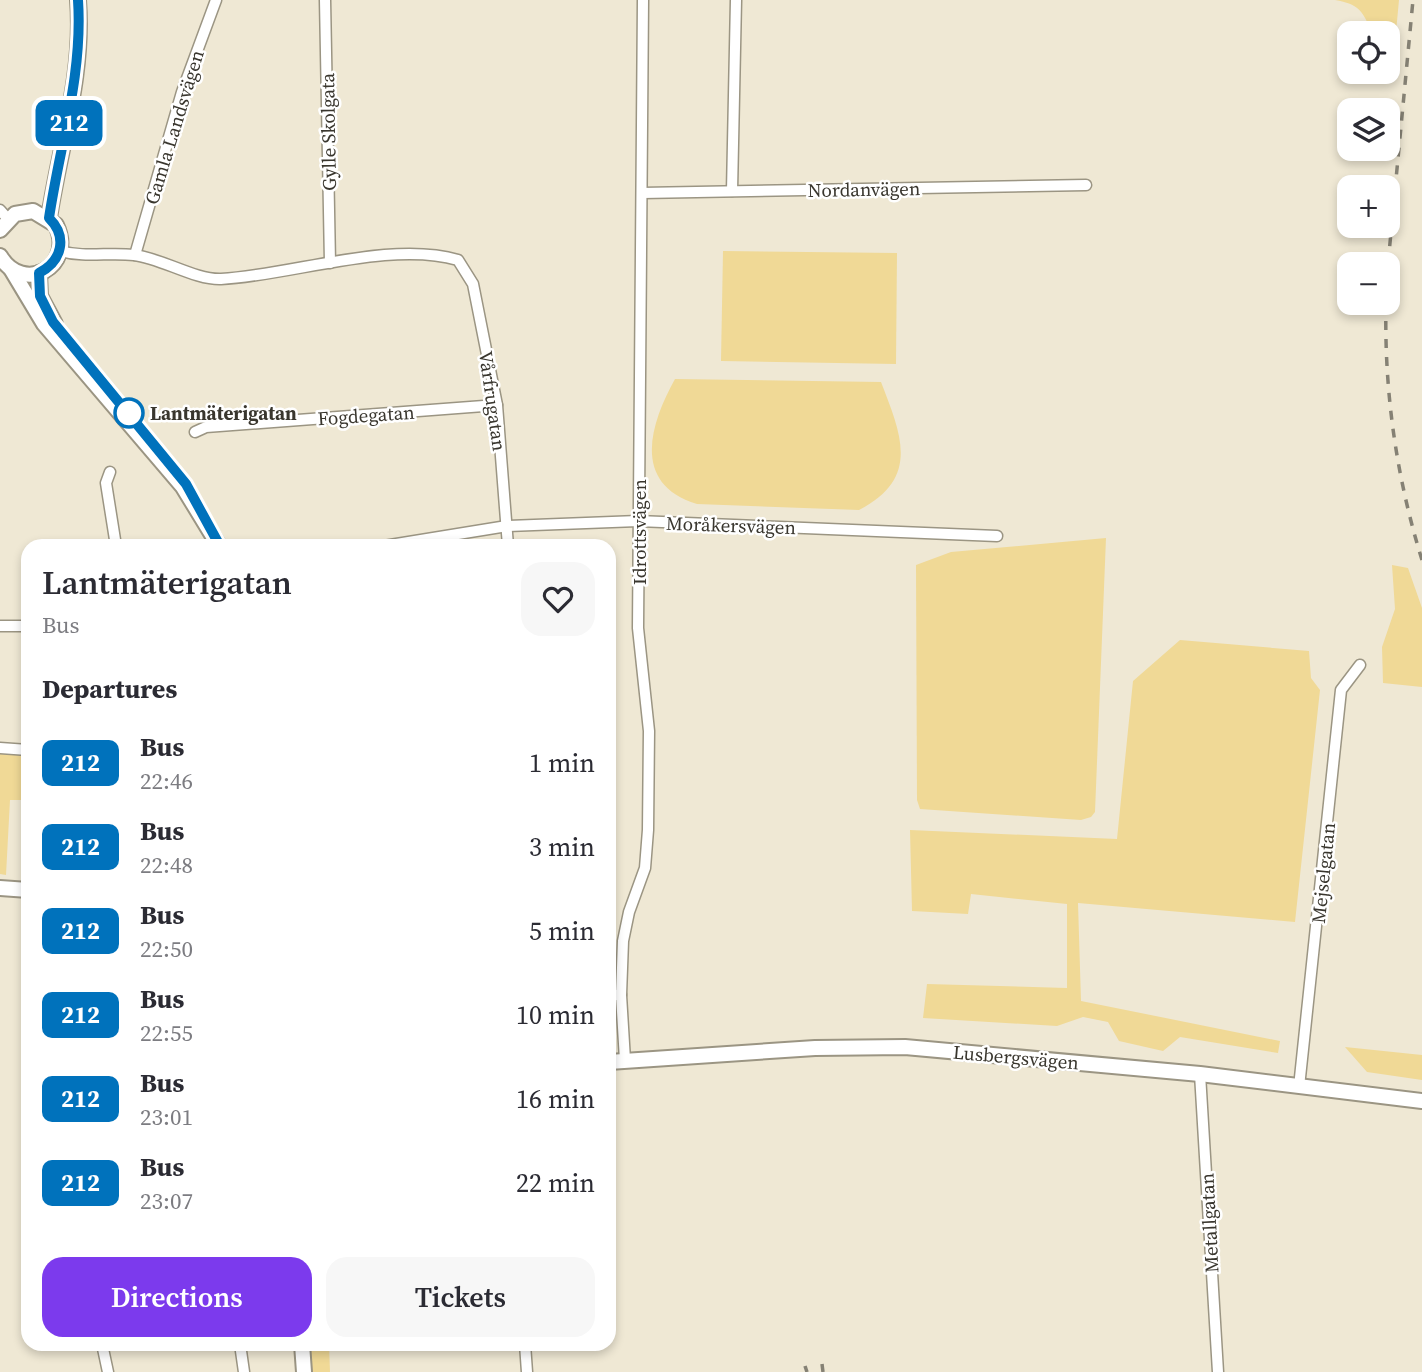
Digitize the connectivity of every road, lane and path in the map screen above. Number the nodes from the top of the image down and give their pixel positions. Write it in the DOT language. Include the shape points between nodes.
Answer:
graph roads {
  1 [pos="78,0"];
  2 [pos="216,0"];
  3 [pos="325,0"];
  4 [pos="643,0"];
  5 [pos="736,0"];
  6 [pos="1086,185"];
  7 [pos="732,191"];
  8 [pos="642,193"];
  9 [pos="49,218"];
  10 [pos="3,220"];
  11 [pos="60,251"];
  12 [pos="135,255"];
  13 [pos="0,256"];
  14 [pos="330,263"];
  15 [pos="11,270"];
  16 [pos="39,273"];
  17 [pos="497,405"];
  18 [pos="195,432"];
  19 [pos="110,472"];
  20 [pos="638,521"];
  21 [pos="507,526"];
  22 [pos="997,536"];
  23 [pos="115,539"];
  24 [pos="216,539"];
  25 [pos="216,539"];
  26 [pos="427,539"];
  27 [pos="508,539"];
  28 [pos="0,626"];
  29 [pos="21,626"];
  30 [pos="1360,665"];
  31 [pos="0,748"];
  32 [pos="21,750"];
  33 [pos="0,888"];
  34 [pos="21,890"];
  35 [pos="616,995"];
  36 [pos="621,995"];
  37 [pos="625,1060"];
  38 [pos="616,1061"];
  39 [pos="1200,1074"];
  40 [pos="1299,1087"];
  41 [pos="1422,1101"];
  42 [pos="104,1351"];
  43 [pos="241,1351"];
  44 [pos="296,1351"];
  45 [pos="302,1351"];
  46 [pos="526,1351"];
  47 [pos="108,1372"];
  48 [pos="244,1372"];
  49 [pos="298,1372"];
  50 [pos="304,1372"];
  51 [pos="527,1372"];
  52 [pos="1218,1372"];
  1 -- 9 [label="street" via="81,32 72,107"];
  2 -- 12 [label="street, Gamla Landsvägen" via="182,92"];
  3 -- 14 [label="street, Gylle Skolgata"];
  4 -- 8 [label="street, Idrottsvägen"];
  5 -- 7 [label="street"];
  6 -- 7 [label="street, Nordanvägen"];
  7 -- 8 [label="street, Nordanvägen"];
  8 -- 20 [label="street, Idrottsvägen"];
  9 -- 10 [label="street" via="33,211"];
  9 -- 11 [label="street" via="60,233"];
  11 -- 12 [label="street" via="77,256"];
  11 -- 16 [label="street" via="56,261"];
  12 -- 14 [label="street" via="216,279"];
  13 -- 15 [label="street"];
  14 -- 17 [label="street, Vårfrugatan" via="434,253 458,261 473,284"];
  15 -- 16 [label="street"];
  15 -- 25 [label="street" via="44,324 183,487"];
  16 -- 24 [label="street" via="40,296 53,322 186,484"];
  17 -- 18 [label="street, Fogdegatan"];
  17 -- 21 [label="street, Vårfrugatan"];
  19 -- 23 [label="street" via="106,483"];
  20 -- 21 [label="street, Moråkersvägen"];
  20 -- 22 [label="street, Moråkersvägen"];
  20 -- 36 [label="street, Idrottsvägen" via="639,628 649,731 648,830 646,868 623,941"];
  21 -- 26 [label="street, Moråkersvägen"];
  21 -- 27 [label="street, Vårfrugatan"];
  28 -- 29 [label="street"];
  30 -- 40 [label="street, Mejselgatan" via="1341,690"];
  31 -- 32 [label="street"];
  33 -- 34 [label="street"];
  35 -- 36 [label="street"];
  36 -- 37 [label="street, Idrottsvägen"];
  37 -- 38 [label="street, Lusbergsvägen"];
  37 -- 39 [label="street, Lusbergsvägen" via="905,1047"];
  39 -- 40 [label="street, Lusbergsvägen"];
  39 -- 52 [label="street, Metallgatan"];
  40 -- 41 [label="street, Lusbergsvägen"];
  42 -- 47 [label="street"];
  43 -- 48 [label="street"];
  44 -- 49 [label="street"];
  45 -- 50 [label="street"];
  46 -- 51 [label="street"];
}
